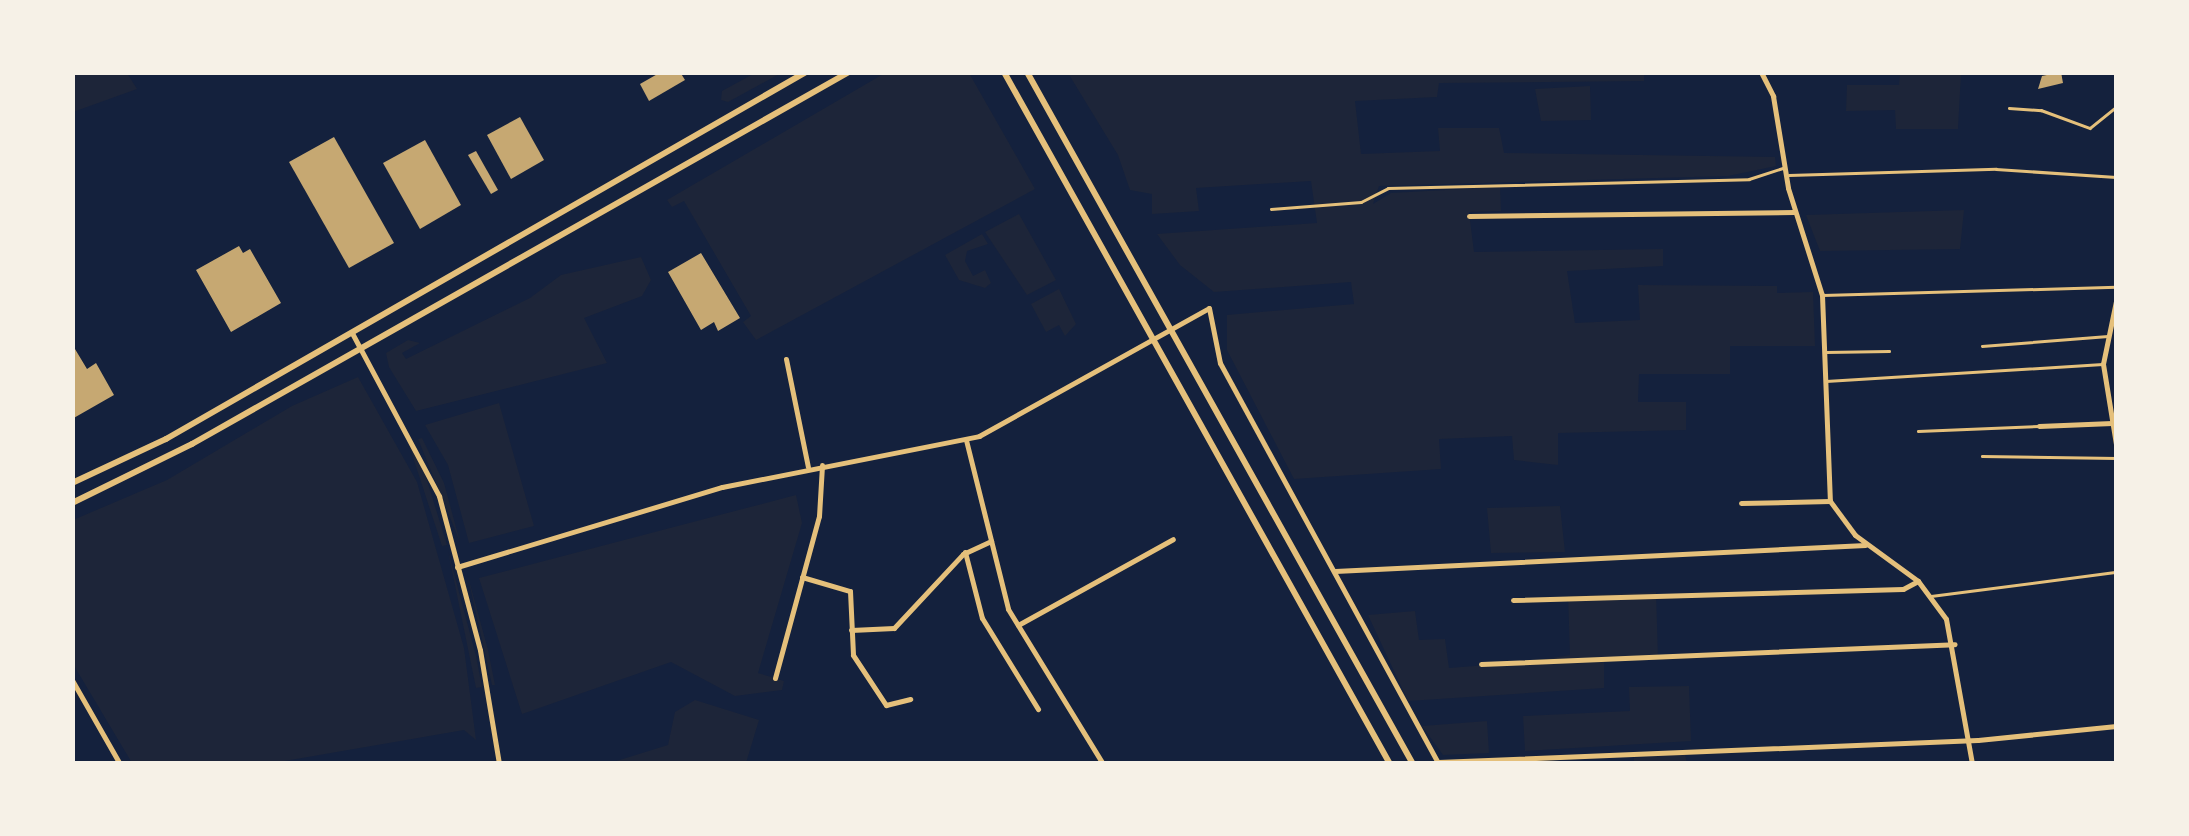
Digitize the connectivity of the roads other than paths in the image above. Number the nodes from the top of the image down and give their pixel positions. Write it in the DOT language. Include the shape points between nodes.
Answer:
graph roads {
  1 [pos="806,72"];
  2 [pos="849,72"];
  3 [pos="1004,72"];
  4 [pos="1027,72"];
  5 [pos="1761,72"];
  6 [pos="2116,106"];
  7 [pos="2009,108"];
  8 [pos="1786,171"];
  9 [pos="2116,178"];
  10 [pos="1272,209"];
  11 [pos="1794,212"];
  12 [pos="1469,216"];
  13 [pos="2116,287"];
  14 [pos="1822,294"];
  15 [pos="2116,300"];
  16 [pos="1171,328"];
  17 [pos="352,333"];
  18 [pos="2109,336"];
  19 [pos="1152,338"];
  20 [pos="1982,346"];
  21 [pos="360,349"];
  22 [pos="1889,350"];
  23 [pos="1824,352"];
  24 [pos="786,359"];
  25 [pos="2104,364"];
  26 [pos="1824,380"];
  27 [pos="2112,423"];
  28 [pos="186,426"];
  29 [pos="2040,426"];
  30 [pos="1918,432"];
  31 [pos="966,440"];
  32 [pos="196,442"];
  33 [pos="2116,444"];
  34 [pos="1982,456"];
  35 [pos="2116,458"];
  36 [pos="822,465"];
  37 [pos="808,467"];
  38 [pos="72,483"];
  39 [pos="1830,501"];
  40 [pos="72,503"];
  41 [pos="1741,503"];
  42 [pos="1173,539"];
  43 [pos="991,542"];
  44 [pos="1868,544"];
  45 [pos="966,552"];
  46 [pos="458,567"];
  47 [pos="1334,571"];
  48 [pos="2116,572"];
  49 [pos="802,576"];
  50 [pos="1918,581"];
  51 [pos="1932,596"];
  52 [pos="1513,600"];
  53 [pos="1018,625"];
  54 [pos="850,630"];
  55 [pos="1955,644"];
  56 [pos="1481,664"];
  57 [pos="775,678"];
  58 [pos="72,680"];
  59 [pos="910,699"];
  60 [pos="1038,709"];
  61 [pos="2116,726"];
  62 [pos="1965,739"];
  63 [pos="1439,763"];
  64 [pos="120,764"];
  65 [pos="498,764"];
  66 [pos="1104,764"];
  67 [pos="1390,764"];
  68 [pos="1413,764"];
  69 [pos="1972,764"];
  1 -- 17 [label="main road"];
  2 -- 21 [label="main road"];
  3 -- 19 [label="main road"];
  4 -- 16 [label="main road"];
  5 -- 8 [label="street" via="1776,109"];
  6 -- 7 [label="lane" via="2090,128 2041,110"];
  8 -- 9 [label="lane" via="2029,170"];
  8 -- 10 [label="lane" via="1749,179 1388,188 1361,202"];
  8 -- 11 [label="street"];
  11 -- 12 [label="street"];
  11 -- 14 [label="street"];
  13 -- 14 [label="lane"];
  14 -- 23 [label="street"];
  15 -- 18 [label="street"];
  16 -- 19 [label="street"];
  16 -- 47 [label="street" via="1209,308 1220,363"];
  16 -- 68 [label="main road"];
  17 -- 21 [label="street"];
  17 -- 28 [label="main road"];
  18 -- 20 [label="lane"];
  18 -- 25 [label="street"];
  19 -- 31 [label="street"];
  19 -- 67 [label="main road"];
  21 -- 32 [label="main road"];
  21 -- 46 [label="street" via="425,460"];
  22 -- 23 [label="lane"];
  23 -- 26 [label="street"];
  24 -- 37 [label="street"];
  25 -- 26 [label="lane"];
  25 -- 27 [label="street"];
  26 -- 39 [label="street"];
  27 -- 29 [label="street"];
  27 -- 33 [label="street"];
  28 -- 32 [label="main road"];
  28 -- 38 [label="main road"];
  29 -- 30 [label="lane"];
  31 -- 36 [label="street"];
  31 -- 43 [label="street"];
  32 -- 40 [label="main road"];
  34 -- 35 [label="lane"];
  36 -- 37 [label="street"];
  36 -- 49 [label="street" via="819,516"];
  37 -- 46 [label="street"];
  39 -- 41 [label="street"];
  39 -- 44 [label="street"];
  42 -- 53 [label="street"];
  43 -- 45 [label="street"];
  43 -- 53 [label="street" via="1003,596"];
  44 -- 47 [label="street"];
  44 -- 50 [label="street"];
  45 -- 54 [label="street" via="894,628"];
  45 -- 60 [label="street" via="982,618"];
  46 -- 65 [label="street" via="480,650"];
  47 -- 63 [label="street"];
  48 -- 51 [label="lane"];
  49 -- 54 [label="street" via="850,591"];
  49 -- 57 [label="street"];
  50 -- 51 [label="street"];
  50 -- 52 [label="street" via="1903,588"];
  51 -- 55 [label="street"];
  53 -- 66 [label="street"];
  54 -- 59 [label="street" via="853,655 886,705"];
  55 -- 56 [label="street"];
  55 -- 62 [label="street"];
  58 -- 64 [label="street"];
  61 -- 62 [label="street"];
  62 -- 63 [label="street"];
  62 -- 69 [label="street"];
}
